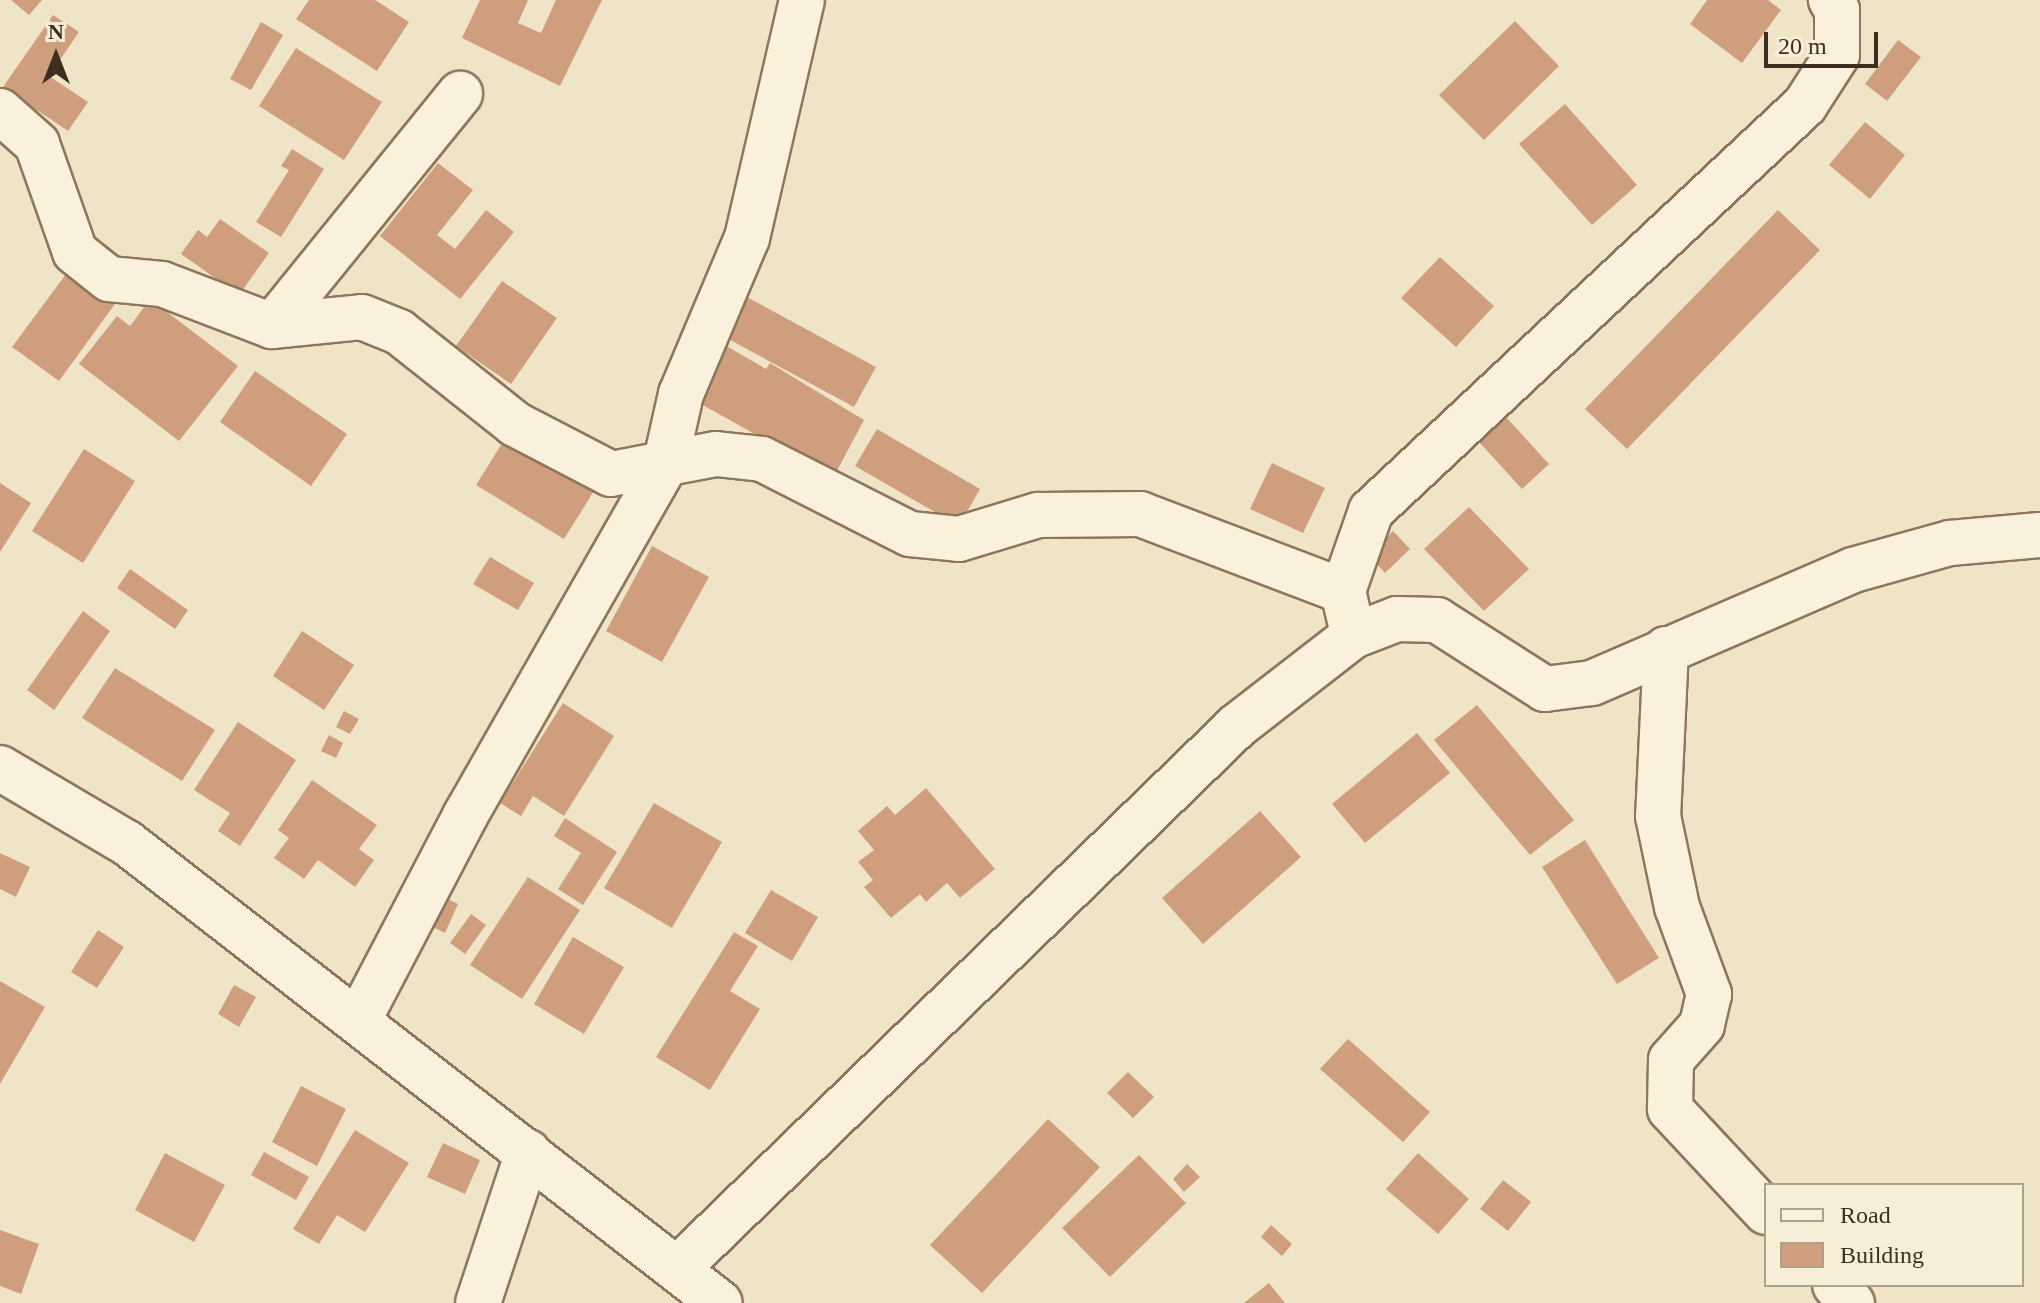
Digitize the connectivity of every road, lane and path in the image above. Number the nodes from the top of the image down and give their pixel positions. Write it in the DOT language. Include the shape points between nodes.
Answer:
graph roads {
  1 [pos="802,0"];
  2 [pos="1831,0"];
  3 [pos="460,94"];
  4 [pos="0,111"];
  5 [pos="272,326"];
  6 [pos="665,465"];
  7 [pos="611,474"];
  8 [pos="2040,535"];
  9 [pos="611,559"];
  10 [pos="1343,591"];
  11 [pos="1353,636"];
  12 [pos="1666,649"];
  13 [pos="0,768"];
  14 [pos="359,1019"];
  15 [pos="528,1152"];
  16 [pos="1764,1210"];
  17 [pos="679,1267"];
  18 [pos="1837,1287"];
  19 [pos="478,1303"];
  20 [pos="720,1303"];
  21 [pos="1852,1303"];
  1 -- 6 [label="street" via="747,238 681,394"];
  2 -- 10 [label="street" via="1837,10 1837,55 1805,105 1371,511"];
  3 -- 5 [label="street"];
  4 -- 5 [label="street" via="37,144 75,252 109,279 162,284"];
  5 -- 7 [label="street" via="362,317 399,332 515,424"];
  6 -- 7 [label="street"];
  6 -- 9 [label="street"];
  6 -- 10 [label="street" via="716,454 762,459 910,534 959,539 1038,515 1140,514"];
  7 -- 9 [label="street"];
  8 -- 12 [label="street" via="1950,543 1853,570"];
  9 -- 14 [label="street" via="465,816"];
  10 -- 11 [label="street"];
  11 -- 12 [label="street" via="1397,619 1437,620 1545,689 1592,683"];
  11 -- 17 [label="street" via="1237,726"];
  12 -- 16 [label="street" via="1658,816 1677,907 1709,994 1702,1025 1671,1060 1670,1109"];
  13 -- 14 [label="street" via="127,843"];
  14 -- 15 [label="street"];
  15 -- 17 [label="street"];
  15 -- 19 [label="street"];
  17 -- 20 [label="street"];
  18 -- 21 [label="street"];
}
